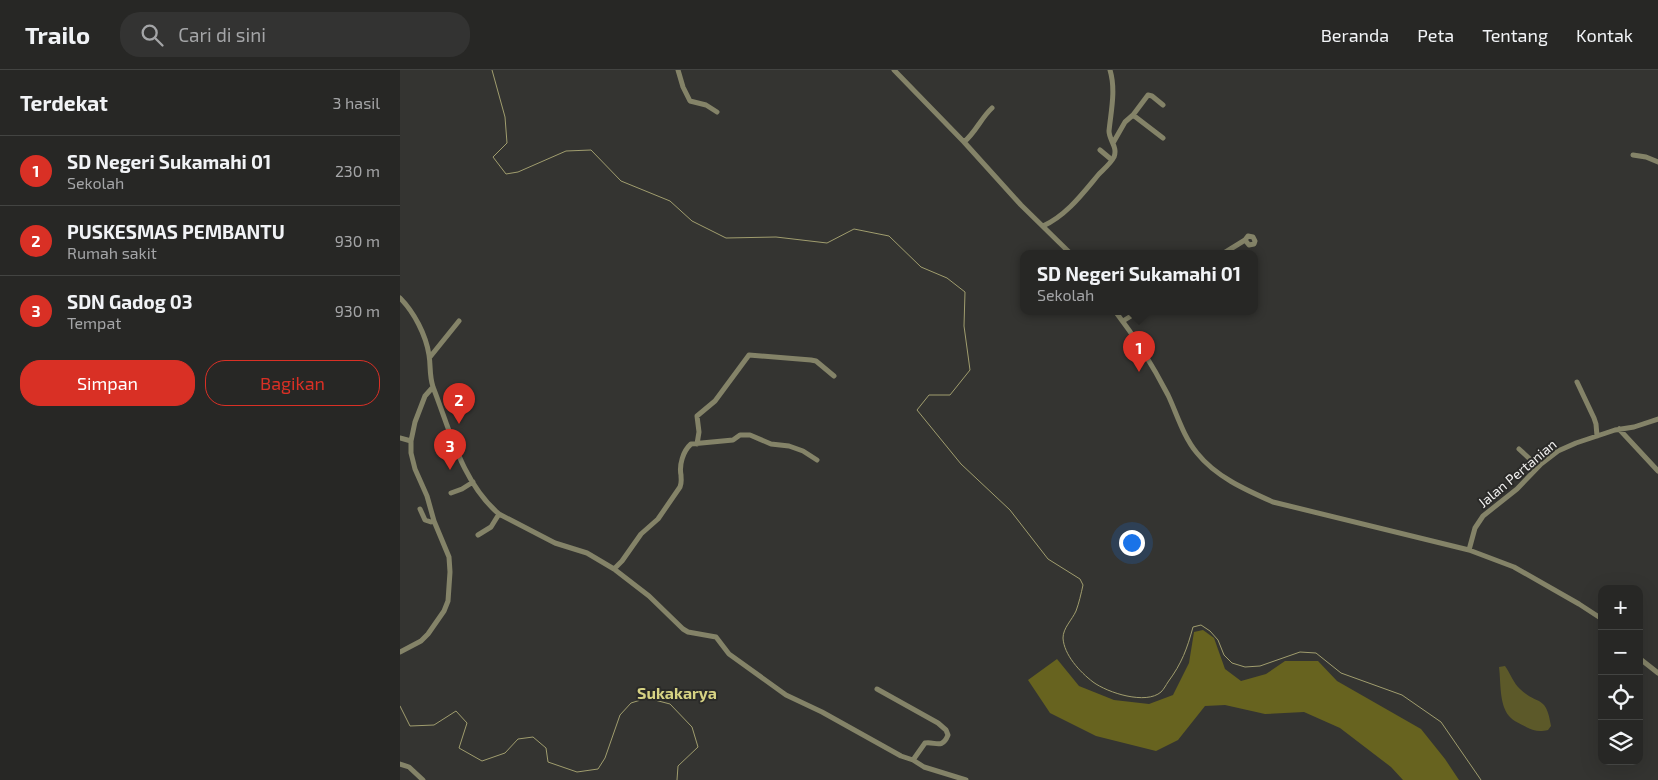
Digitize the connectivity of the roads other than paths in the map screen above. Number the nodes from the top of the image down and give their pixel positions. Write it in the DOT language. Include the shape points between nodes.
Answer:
graph roads {
  1 [pos="678,70"];
  2 [pos="894,70"];
  3 [pos="1110,70"];
  4 [pos="1163,104"];
  5 [pos="992,108"];
  6 [pos="717,112"];
  7 [pos="1133,116"];
  8 [pos="1163,138"];
  9 [pos="964,142"];
  10 [pos="1113,143"];
  11 [pos="1100,150"];
  12 [pos="1633,155"];
  13 [pos="1112,160"];
  14 [pos="1658,162"];
  15 [pos="1043,226"];
  16 [pos="1246,240"];
  17 [pos="1067,250"];
  18 [pos="1229,250"];
  19 [pos="400,298"];
  20 [pos="1118,315"];
  21 [pos="1133,315"];
  22 [pos="459,321"];
  23 [pos="1123,321"];
  24 [pos="430,357"];
  25 [pos="834,376"];
  26 [pos="1577,382"];
  27 [pos="433,387"];
  28 [pos="1658,419"];
  29 [pos="1619,429"];
  30 [pos="1597,436"];
  31 [pos="400,438"];
  32 [pos="411,440"];
  33 [pos="697,444"];
  34 [pos="1519,450"];
  35 [pos="817,460"];
  36 [pos="1536,469"];
  37 [pos="1658,471"];
  38 [pos="473,482"];
  39 [pos="451,493"];
  40 [pos="420,509"];
  41 [pos="499,514"];
  42 [pos="434,521"];
  43 [pos="478,535"];
  44 [pos="1469,550"];
  45 [pos="614,569"];
  46 [pos="1598,616"];
  47 [pos="400,652"];
  48 [pos="1643,661"];
  49 [pos="1658,673"];
  50 [pos="877,689"];
  51 [pos="913,760"];
  52 [pos="400,764"];
  53 [pos="423,780"];
  54 [pos="966,780"];
  1 -- 6 [label="street" via="690,101"];
  2 -- 9 [label="street"];
  3 -- 10 [label="street" via="1113,101 1109,134"];
  4 -- 7 [label="street" via="1148,95"];
  5 -- 9 [label="street"];
  7 -- 8 [label="street"];
  7 -- 10 [label="street" via="1125,122"];
  9 -- 15 [label="street"];
  10 -- 13 [label="street" via="1115,154"];
  11 -- 13 [label="street"];
  12 -- 14 [label="street"];
  13 -- 15 [label="street" via="1076,202"];
  15 -- 17 [label="street"];
  16 -- 18 [label="street"];
  19 -- 24 [label="street" via="419,327"];
  20 -- 23 [label="street"];
  21 -- 23 [label="street"];
  22 -- 24 [label="street"];
  23 -- 44 [label="street" via="1162,384 1197,453 1222,475 1273,502"];
  24 -- 27 [label="street" via="429,376"];
  25 -- 33 [label="street" via="816,361 749,355 715,401 697,416"];
  26 -- 30 [label="street" via="1594,418"];
  27 -- 32 [label="street" via="421,405"];
  27 -- 38 [label="street" via="457,451"];
  28 -- 29 [label="street, Jalan Pertanian"];
  29 -- 30 [label="street, Jalan Pertanian"];
  29 -- 37 [label="street"];
  30 -- 36 [label="street, Jalan Pertanian" via="1561,448"];
  31 -- 32 [label="street"];
  32 -- 42 [label="street" via="413,464 428,496"];
  33 -- 35 [label="street" via="733,440 740,434 750,435 771,444 804,451"];
  33 -- 45 [label="street" via="691,444 685,452 680,469 680,487 658,519 640,534"];
  34 -- 36 [label="street"];
  36 -- 44 [label="street, Jalan Pertanian" via="1481,518 1474,528"];
  38 -- 39 [label="street"];
  38 -- 41 [label="street"];
  40 -- 42 [label="street" via="425,520"];
  41 -- 43 [label="street" via="491,526"];
  41 -- 45 [label="street" via="555,543 587,553"];
  42 -- 47 [label="street" via="449,557 448,600 428,634"];
  44 -- 46 [label="street" via="1514,567"];
  45 -- 51 [label="street" via="688,632 716,637 729,654 786,694"];
  48 -- 49 [label="street"];
  50 -- 51 [label="street" via="946,730 948,735 944,742 924,743"];
  51 -- 54 [label="street" via="924,767"];
  52 -- 53 [label="street" via="409,767"];
}
